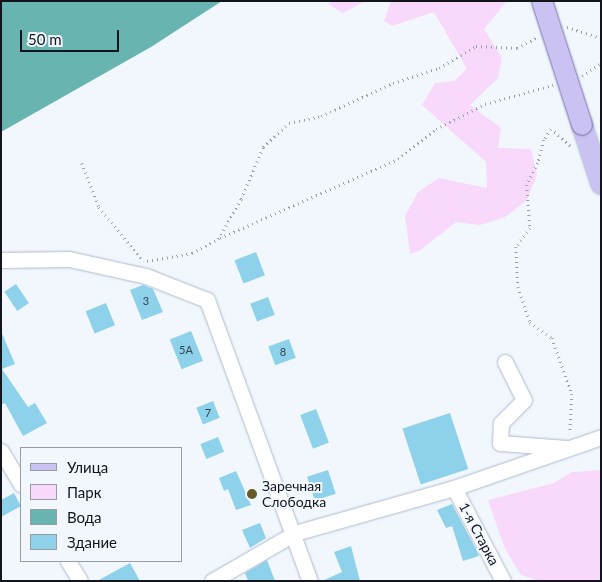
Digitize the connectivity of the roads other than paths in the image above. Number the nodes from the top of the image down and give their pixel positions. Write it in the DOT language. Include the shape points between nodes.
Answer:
graph roads {
  1 [pos="542,1"];
  2 [pos="601,184"];
  3 [pos="1,260"];
  4 [pos="505,362"];
  5 [pos="601,437"];
  6 [pos="568,448"];
  7 [pos="1,451"];
  8 [pos="20,482"];
  9 [pos="454,488"];
  10 [pos="295,534"];
  11 [pos="69,562"];
  12 [pos="80,581"];
  13 [pos="212,581"];
  14 [pos="310,581"];
  15 [pos="503,581"];
  1 -- 2 [label="main road, bridge"];
  3 -- 10 [label="street" via="69,259 145,269 207,300"];
  4 -- 6 [label="street" via="524,400 501,423 500,443"];
  5 -- 6 [label="street"];
  6 -- 9 [label="street"];
  7 -- 8 [label="street"];
  9 -- 10 [label="street"];
  9 -- 15 [label="street, 1-я Старка"];
  10 -- 13 [label="street"];
  10 -- 14 [label="street"];
  11 -- 12 [label="street"];
}
